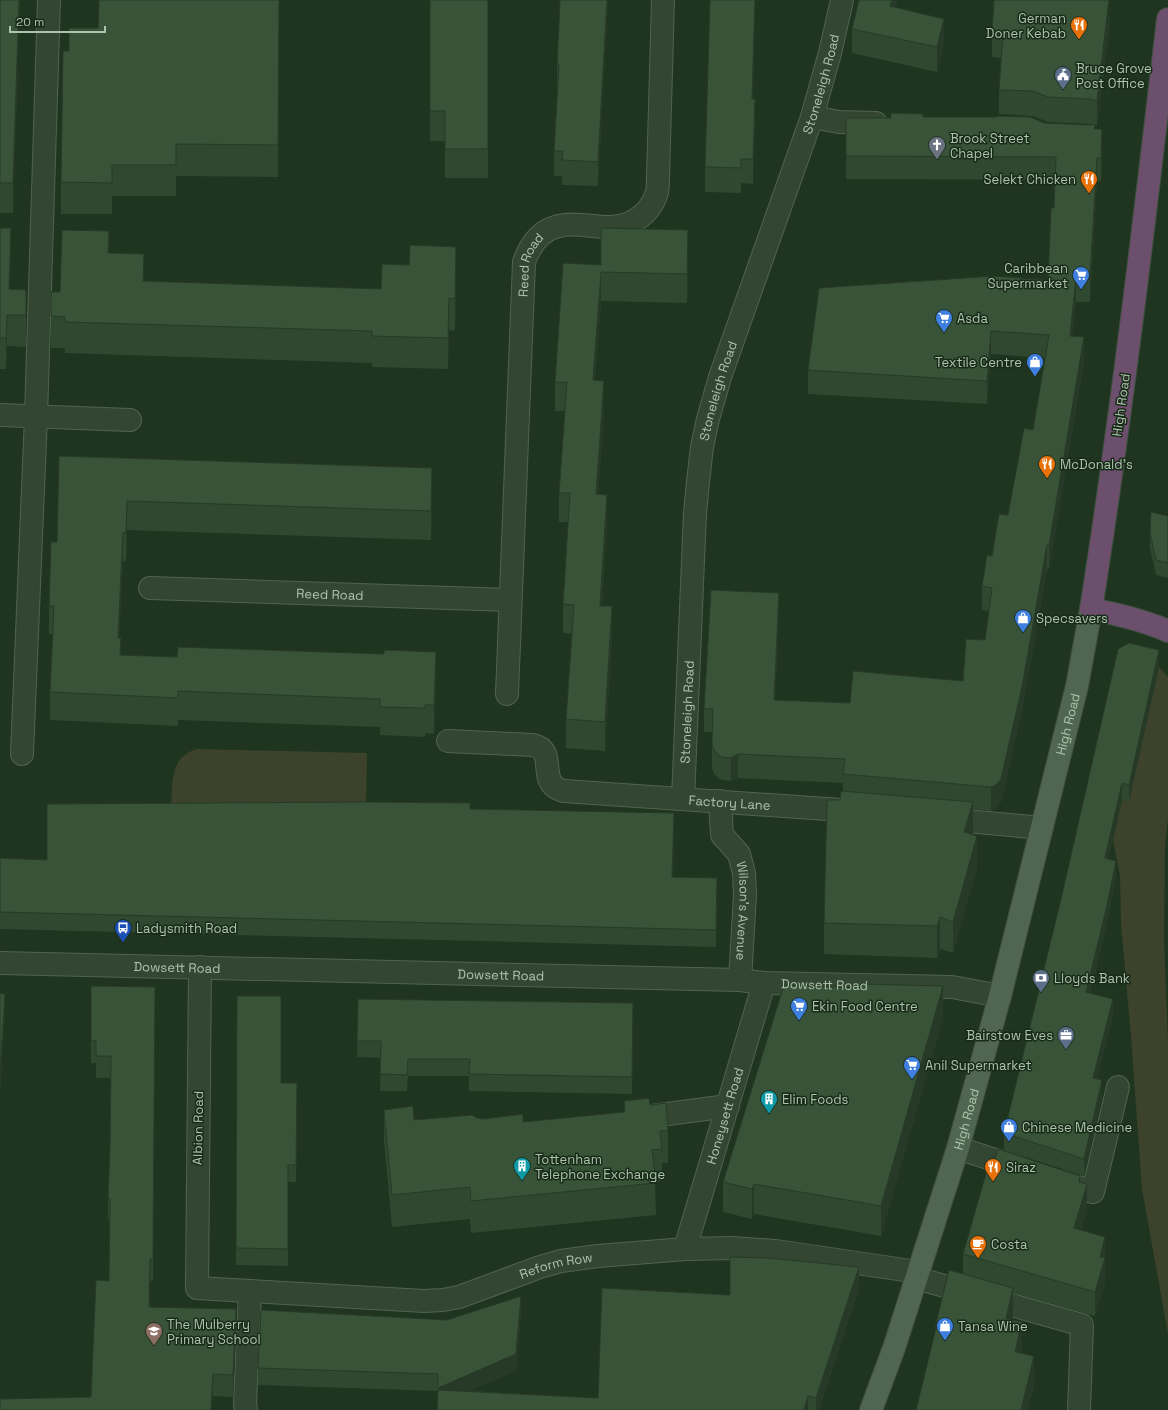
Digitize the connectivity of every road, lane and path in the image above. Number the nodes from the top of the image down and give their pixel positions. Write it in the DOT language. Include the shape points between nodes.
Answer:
graph roads {
  1 [pos="49,0"];
  2 [pos="663,0"];
  3 [pos="842,0"];
  4 [pos="1168,19"];
  5 [pos="812,117"];
  6 [pos="893,124"];
  7 [pos="0,415"];
  8 [pos="36,416"];
  9 [pos="130,420"];
  10 [pos="150,588"];
  11 [pos="510,600"];
  12 [pos="1091,609"];
  13 [pos="1168,631"];
  14 [pos="507,694"];
  15 [pos="448,742"];
  16 [pos="22,754"];
  17 [pos="683,799"];
  18 [pos="720,801"];
  19 [pos="874,812"];
  20 [pos="921,817"];
  21 [pos="1042,828"];
  22 [pos="0,963"];
  23 [pos="200,967"];
  24 [pos="740,980"];
  25 [pos="764,982"];
  26 [pos="1000,996"];
  27 [pos="1118,1087"];
  28 [pos="728,1106"];
  29 [pos="620,1120"];
  30 [pos="958,1148"];
  31 [pos="685,1249"];
  32 [pos="917,1275"];
  33 [pos="196,1288"];
  34 [pos="250,1292"];
  35 [pos="246,1410"];
  36 [pos="871,1410"];
  37 [pos="1080,1410"];
  1 -- 8 [label="street"];
  2 -- 11 [label="street, Reed Road" via="658,177 651,205 643,215 631,223 620,226 609,228 571,225 546,231 535,240 524,262"];
  3 -- 5 [label="street, Stoneleigh Road"];
  4 -- 12 [label="highway, High Road" via="1130,332"];
  5 -- 6 [label="street" via="839,122"];
  5 -- 17 [label="street, Stoneleigh Road" via="720,377 705,435 695,513"];
  7 -- 8 [label="street"];
  8 -- 9 [label="street"];
  8 -- 16 [label="street"];
  10 -- 11 [label="street, Reed Road"];
  11 -- 14 [label="street, Reed Road"];
  12 -- 13 [label="highway" via="1122,615"];
  12 -- 21 [label="main road, High Road" via="1077,686"];
  15 -- 17 [label="street, Factory Lane" via="541,747 550,780 555,787 564,791"];
  17 -- 18 [label="street, Factory Lane"];
  18 -- 19 [label="street, Factory Lane"];
  18 -- 24 [label="street, Wilson's Avenue" via="722,836 739,854 744,873"];
  20 -- 21 [label="street"];
  21 -- 26 [label="main road, High Road"];
  22 -- 23 [label="street, Dowsett Road"];
  23 -- 24 [label="street, Dowsett Road"];
  23 -- 33 [label="street, Albion Road"];
  24 -- 25 [label="street, Dowsett Road"];
  25 -- 26 [label="street, Dowsett Road" via="952,987"];
  25 -- 28 [label="street, Honeysett Road"];
  26 -- 30 [label="main road, High Road"];
  27 -- 30 [label="street" via="1093,1192"];
  28 -- 29 [label="street"];
  28 -- 31 [label="street, Honeysett Road"];
  30 -- 32 [label="main road, High Road"];
  31 -- 32 [label="street, Reform Row" via="732,1248 776,1251"];
  31 -- 34 [label="street, Reform Row" via="561,1261 459,1297 443,1300"];
  32 -- 36 [label="main road, High Road"];
  32 -- 37 [label="street, Reform Row" via="1082,1325"];
  33 -- 34 [label="street, Reform Row"];
  34 -- 35 [label="street"];
}
